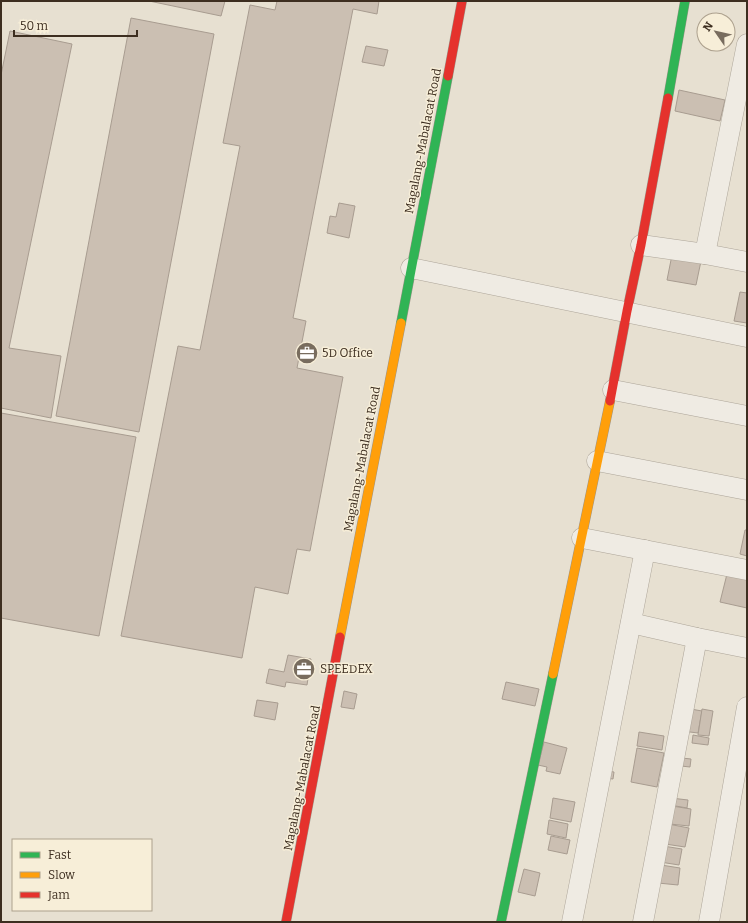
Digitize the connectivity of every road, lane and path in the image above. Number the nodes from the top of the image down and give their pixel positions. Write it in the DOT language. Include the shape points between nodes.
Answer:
graph roads {
  1 [pos="462,1"];
  2 [pos="685,1"];
  3 [pos="747,44"];
  4 [pos="641,245"];
  5 [pos="706,254"];
  6 [pos="747,262"];
  7 [pos="411,268"];
  8 [pos="627,311"];
  9 [pos="747,337"];
  10 [pos="613,390"];
  11 [pos="747,416"];
  12 [pos="597,461"];
  13 [pos="747,490"];
  14 [pos="582,538"];
  15 [pos="646,550"];
  16 [pos="747,570"];
  17 [pos="631,623"];
  18 [pos="697,638"];
  19 [pos="747,648"];
  20 [pos="747,707"];
  21 [pos="286,922"];
  22 [pos="501,922"];
  23 [pos="572,922"];
  24 [pos="643,922"];
  25 [pos="709,922"];
  1 -- 7 [label="street, Magalang-Mabalacat Road"];
  2 -- 4 [label="street"];
  3 -- 5 [label="street"];
  4 -- 5 [label="street"];
  4 -- 8 [label="street"];
  5 -- 6 [label="street"];
  7 -- 8 [label="street"];
  7 -- 21 [label="street, Magalang-Mabalacat Road"];
  8 -- 9 [label="street"];
  8 -- 10 [label="street"];
  10 -- 11 [label="street"];
  10 -- 12 [label="street"];
  12 -- 13 [label="street"];
  12 -- 14 [label="street"];
  14 -- 15 [label="street"];
  14 -- 22 [label="street"];
  15 -- 16 [label="street"];
  15 -- 17 [label="street"];
  17 -- 18 [label="street"];
  17 -- 23 [label="street"];
  18 -- 19 [label="street"];
  18 -- 24 [label="street"];
  20 -- 25 [label="street"];
}
